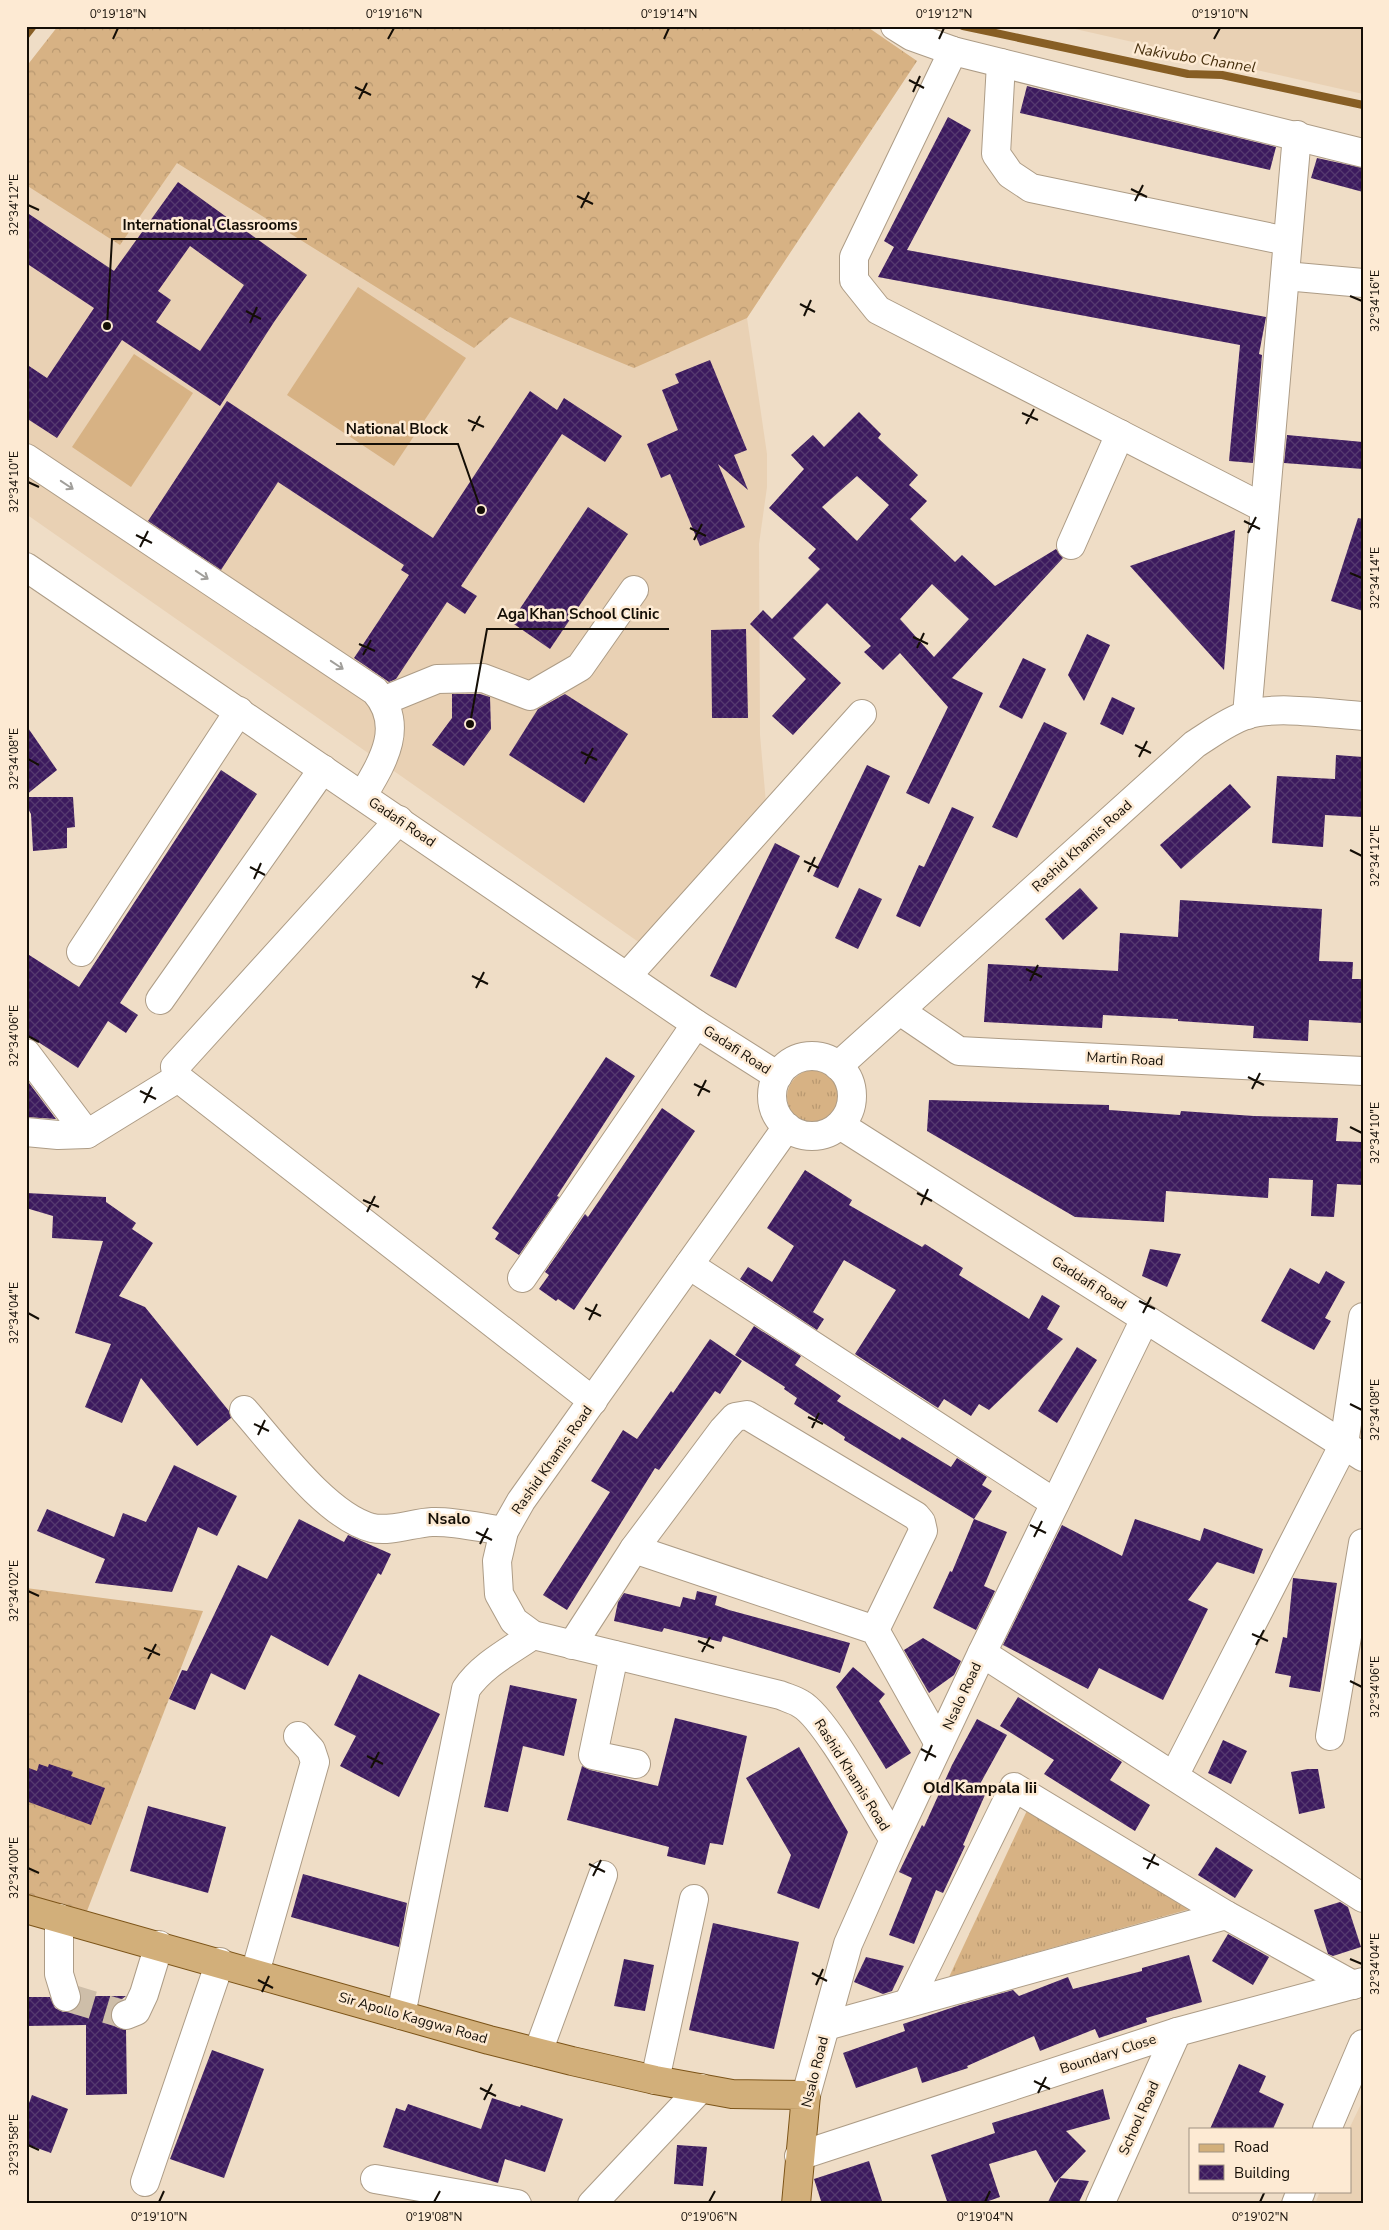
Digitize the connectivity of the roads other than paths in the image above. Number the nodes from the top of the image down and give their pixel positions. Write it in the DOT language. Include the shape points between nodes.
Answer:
graph roads {
  1 [pos="895,26"];
  2 [pos="954,51"];
  3 [pos="1001,63"];
  4 [pos="1296,135"];
  5 [pos="1363,153"];
  6 [pos="1287,241"];
  7 [pos="1284,276"];
  8 [pos="1363,284"];
  9 [pos="1120,434"];
  10 [pos="26,458"];
  11 [pos="1264,508"];
  12 [pos="1071,545"];
  13 [pos="26,567"];
  14 [pos="634,590"];
  15 [pos="383,701"];
  16 [pos="239,711"];
  17 [pos="862,714"];
  18 [pos="1247,715"];
  19 [pos="1363,716"];
  20 [pos="323,769"];
  21 [pos="363,795"];
  22 [pos="399,820"];
  23 [pos="81,952"];
  24 [pos="627,976"];
  25 [pos="160,1000"];
  26 [pos="900,1011"];
  27 [pos="696,1024"];
  28 [pos="26,1053"];
  29 [pos="838,1066"];
  30 [pos="1363,1071"];
  31 [pos="778,1076"];
  32 [pos="178,1078"];
  33 [pos="840,1125"];
  34 [pos="787,1127"];
  35 [pos="26,1132"];
  36 [pos="86,1134"];
  37 [pos="689,1265"];
  38 [pos="522,1278"];
  39 [pos="1363,1317"];
  40 [pos="1145,1319"];
  41 [pos="593,1401"];
  42 [pos="244,1410"];
  43 [pos="1354,1451"];
  44 [pos="1055,1503"];
  45 [pos="504,1531"];
  46 [pos="1363,1543"];
  47 [pos="634,1549"];
  48 [pos="875,1630"];
  49 [pos="533,1635"];
  50 [pos="572,1645"];
  51 [pos="982,1653"];
  52 [pos="614,1655"];
  53 [pos="298,1736"];
  54 [pos="1330,1736"];
  55 [pos="939,1744"];
  56 [pos="636,1764"];
  57 [pos="1174,1776"];
  58 [pos="894,1840"];
  59 [pos="603,1875"];
  60 [pos="1363,1898"];
  61 [pos="694,1899"];
  62 [pos="26,1909"];
  63 [pos="1226,1915"];
  64 [pos="59,1918"];
  65 [pos="159,1945"];
  66 [pos="220,1962"];
  67 [pos="255,1973"];
  68 [pos="1358,1983"];
  69 [pos="66,1997"];
  70 [pos="908,2003"];
  71 [pos="126,2015"];
  72 [pos="401,2015"];
  73 [pos="826,2026"];
  74 [pos="1177,2032"];
  75 [pos="1363,2044"];
  76 [pos="538,2052"];
  77 [pos="655,2080"];
  78 [pos="701,2088"];
  79 [pos="806,2095"];
  80 [pos="1327,2128"];
  81 [pos="799,2156"];
  82 [pos="375,2179"];
  83 [pos="145,2182"];
  84 [pos="1301,2192"];
  85 [pos="517,2204"];
  86 [pos="592,2204"];
  87 [pos="796,2204"];
  88 [pos="1100,2204"];
  89 [pos="1296,2204"];
  1 -- 2 [label="street" via="912,36"];
  2 -- 3 [label="street"];
  2 -- 9 [label="street" via="854,256 854,280 878,310"];
  3 -- 4 [label="street"];
  3 -- 6 [label="street" via="996,154 1010,174 1031,188"];
  4 -- 5 [label="street"];
  4 -- 6 [label="street"];
  6 -- 7 [label="street"];
  7 -- 8 [label="street"];
  7 -- 11 [label="street"];
  9 -- 11 [label="street"];
  9 -- 12 [label="street"];
  10 -- 15 [label="street, one-way" via="376,691"];
  11 -- 18 [label="street"];
  13 -- 16 [label="street, Gadafi Road"];
  14 -- 15 [label="street" via="580,667 530,696 483,678 437,680"];
  15 -- 21 [label="street" via="389,720 389,742 385,757"];
  16 -- 20 [label="street, Gadafi Road"];
  16 -- 23 [label="street"];
  17 -- 24 [label="street"];
  18 -- 19 [label="street, Rashid Khamis Road" via="1274,711"];
  18 -- 26 [label="street, Rashid Khamis Road" via="1195,744"];
  20 -- 21 [label="street, Gadafi Road"];
  20 -- 25 [label="street"];
  21 -- 22 [label="street, Gadafi Road"];
  22 -- 24 [label="street, Gadafi Road"];
  22 -- 32 [label="street" via="175,1067"];
  24 -- 27 [label="street, Gadafi Road"];
  26 -- 29 [label="street, Rashid Khamis Road"];
  26 -- 30 [label="street, Martin Road" via="959,1051"];
  27 -- 31 [label="street, Gadafi Road"];
  27 -- 38 [label="street"];
  28 -- 36 [label="street"];
  29 -- 31 [label="street" via="820,1057 801,1058"];
  29 -- 33 [label="street" via="848,1079 852,1094 849,1111"];
  31 -- 34 [label="street" via="772,1098 780,1119"];
  32 -- 36 [label="street"];
  32 -- 41 [label="street"];
  33 -- 34 [label="street" via="814,1136"];
  33 -- 40 [label="street, Gaddafi Road"];
  34 -- 37 [label="street, Rashid Khamis Road"];
  35 -- 36 [label="street"];
  37 -- 41 [label="street, Rashid Khamis Road"];
  37 -- 44 [label="street"];
  39 -- 43 [label="street"];
  40 -- 43 [label="street, Gaddafi Road"];
  40 -- 44 [label="street, Nsalo Road"];
  41 -- 45 [label="street, Rashid Khamis Road" via="521,1501"];
  42 -- 45 [label="street" via="317,1493 337,1510 372,1528 433,1522"];
  43 -- 57 [label="street"];
  44 -- 51 [label="street, Nsalo Road"];
  45 -- 49 [label="street, Rashid Khamis Road" via="497,1561 500,1594 514,1621"];
  46 -- 54 [label="street"];
  47 -- 48 [label="street"];
  47 -- 48 [label="street" via="723,1430 735,1417 747,1415 921,1522 923,1531"];
  47 -- 50 [label="street"];
  48 -- 55 [label="street"];
  49 -- 50 [label="street, Rashid Khamis Road"];
  49 -- 72 [label="street" via="484,1668 466,1689"];
  50 -- 52 [label="street, Rashid Khamis Road"];
  51 -- 55 [label="street, Nsalo Road"];
  51 -- 57 [label="street"];
  52 -- 56 [label="street" via="593,1755"];
  52 -- 58 [label="street, Rashid Khamis Road" via="780,1695 802,1704 831,1738"];
  53 -- 67 [label="street" via="311,1750 315,1762"];
  55 -- 58 [label="street, Nsalo Road"];
  57 -- 60 [label="street"];
  58 -- 73 [label="street, Nsalo Road" via="848,1944"];
  59 -- 76 [label="street"];
  61 -- 77 [label="street"];
  62 -- 64 [label="main road, Sir Apollo Kaggwa Road"];
  63 -- 68 [label="street" via="1282,1948"];
  63 -- 70 [label="street"];
  63 -- 70 [label="street" via="1014,1787"];
  64 -- 65 [label="main road, Sir Apollo Kaggwa Road"];
  64 -- 69 [label="street" via="59,1974"];
  65 -- 66 [label="main road, Sir Apollo Kaggwa Road"];
  65 -- 71 [label="street" via="136,2011"];
  66 -- 67 [label="main road, Sir Apollo Kaggwa Road"];
  66 -- 83 [label="street"];
  67 -- 72 [label="main road, Sir Apollo Kaggwa Road"];
  68 -- 74 [label="street, Boundary Close"];
  70 -- 73 [label="street"];
  72 -- 76 [label="main road, Sir Apollo Kaggwa Road"];
  73 -- 79 [label="street, Nsalo Road"];
  74 -- 81 [label="street, Boundary Close"];
  74 -- 88 [label="street, School Road"];
  75 -- 80 [label="street"];
  76 -- 77 [label="main road, Sir Apollo Kaggwa Road"];
  77 -- 78 [label="main road, Sir Apollo Kaggwa Road"];
  78 -- 79 [label="main road, Sir Apollo Kaggwa Road" via="732,2094"];
  78 -- 86 [label="street"];
  79 -- 81 [label="main road, Nsalo Road"];
  81 -- 87 [label="main road, Nsalo Road"];
  82 -- 85 [label="street"];
  84 -- 89 [label="street"];
}
